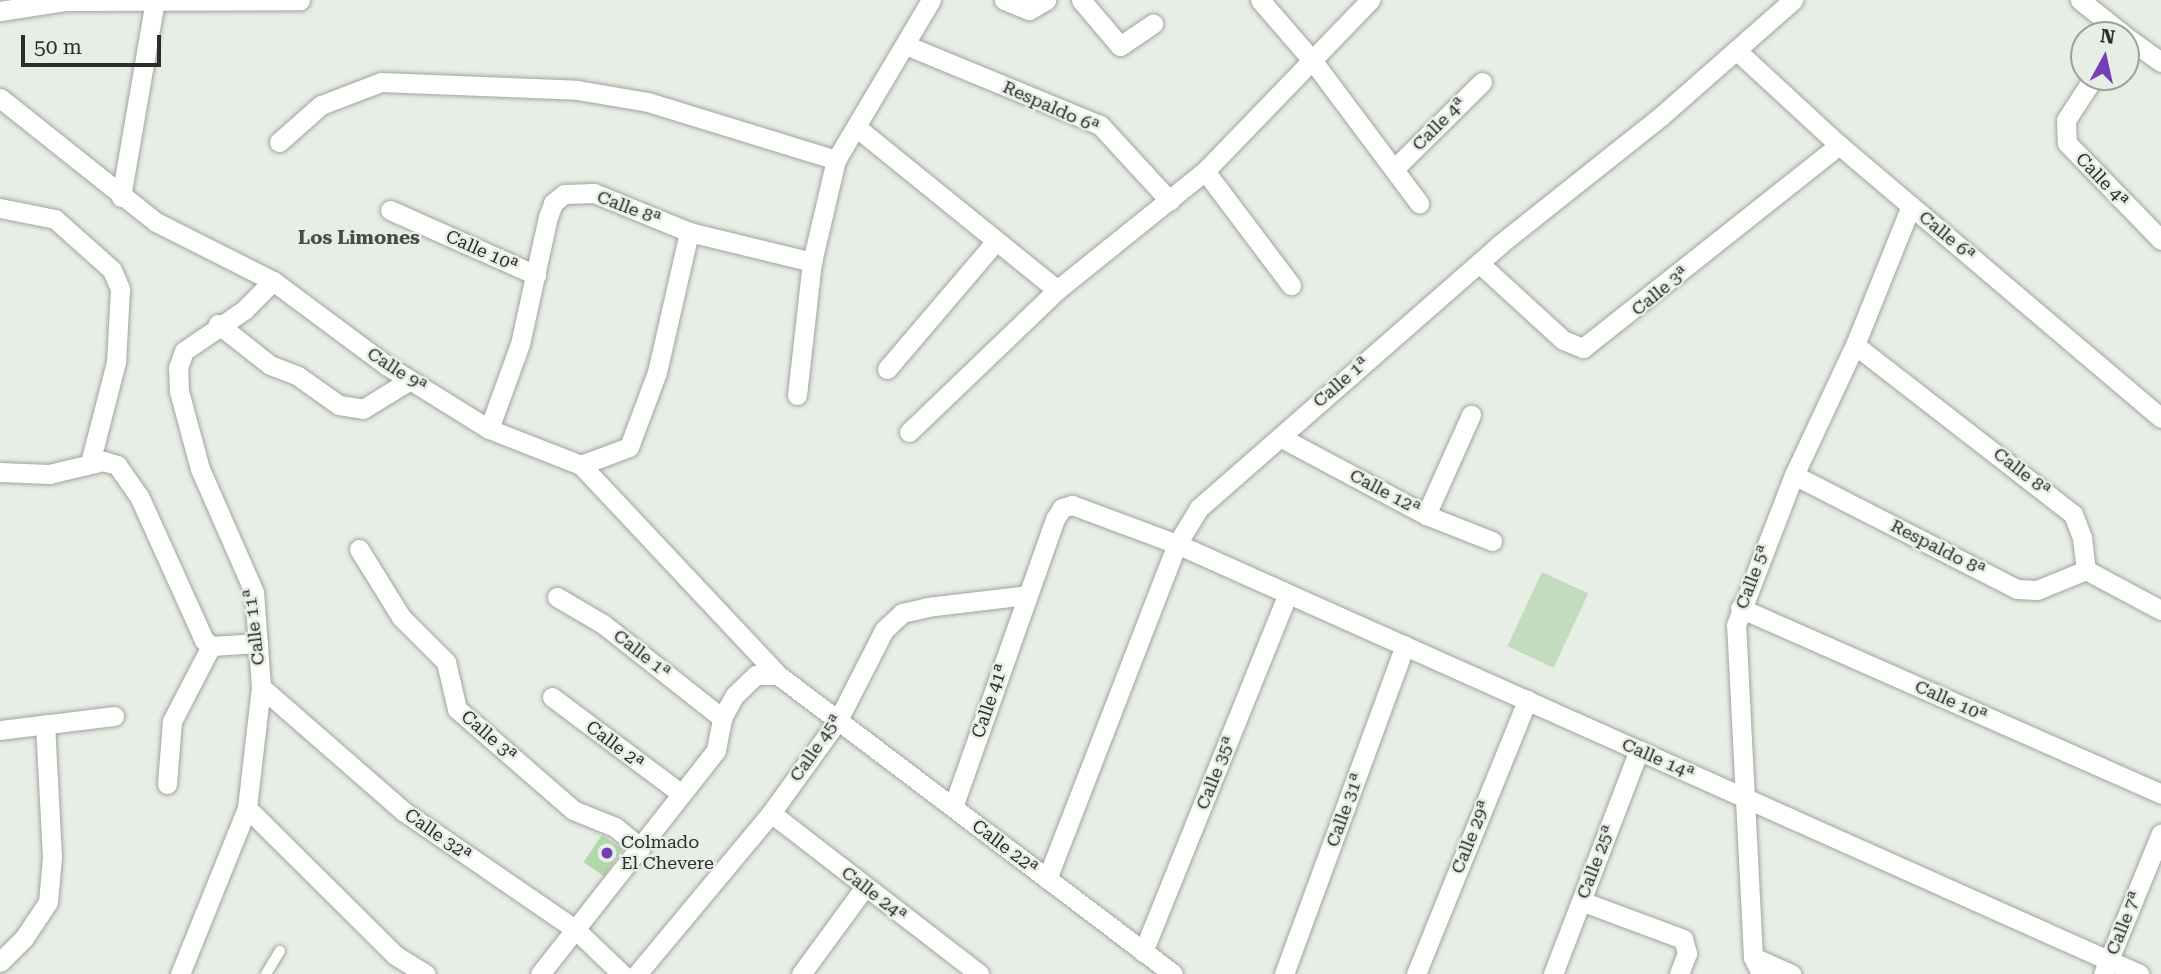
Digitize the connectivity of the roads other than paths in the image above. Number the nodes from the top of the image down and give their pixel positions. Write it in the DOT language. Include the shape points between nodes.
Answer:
graph roads {
  1 [pos="66,0"];
  2 [pos="155,0"];
  3 [pos="300,0"];
  4 [pos="931,0"];
  5 [pos="1004,0"];
  6 [pos="1046,0"];
  7 [pos="1082,0"];
  8 [pos="1260,0"];
  9 [pos="1370,0"];
  10 [pos="1793,0"];
  11 [pos="2080,0"];
  12 [pos="0,11"];
  13 [pos="2106,21"];
  14 [pos="1153,24"];
  15 [pos="908,46"];
  16 [pos="2140,47"];
  17 [pos="1736,50"];
  18 [pos="1312,60"];
  19 [pos="2161,62"];
  20 [pos="1482,82"];
  21 [pos="2085,91"];
  22 [pos="0,98"];
  23 [pos="856,127"];
  24 [pos="279,142"];
  25 [pos="1839,145"];
  26 [pos="836,160"];
  27 [pos="1395,167"];
  28 [pos="1205,171"];
  29 [pos="121,197"];
  30 [pos="1170,201"];
  31 [pos="1419,203"];
  32 [pos="1911,206"];
  33 [pos="0,208"];
  34 [pos="390,209"];
  35 [pos="689,232"];
  36 [pos="2161,240"];
  37 [pos="996,241"];
  38 [pos="812,262"];
  39 [pos="1479,262"];
  40 [pos="536,275"];
  41 [pos="273,281"];
  42 [pos="1291,285"];
  43 [pos="1057,290"];
  44 [pos="218,324"];
  45 [pos="1855,345"];
  46 [pos="887,369"];
  47 [pos="410,380"];
  48 [pos="797,395"];
  49 [pos="1471,415"];
  50 [pos="2161,418"];
  51 [pos="489,429"];
  52 [pos="909,432"];
  53 [pos="1280,437"];
  54 [pos="90,463"];
  55 [pos="582,465"];
  56 [pos="0,472"];
  57 [pos="1794,475"];
  58 [pos="1426,515"];
  59 [pos="1492,541"];
  60 [pos="1177,544"];
  61 [pos="359,549"];
  62 [pos="2086,570"];
  63 [pos="1288,594"];
  64 [pos="1027,595"];
  65 [pos="557,597"];
  66 [pos="1740,608"];
  67 [pos="2161,610"];
  68 [pos="258,643"];
  69 [pos="211,646"];
  70 [pos="1405,646"];
  71 [pos="778,676"];
  72 [pos="261,687"];
  73 [pos="552,697"];
  74 [pos="1527,700"];
  75 [pos="114,716"];
  76 [pos="722,718"];
  77 [pos="838,720"];
  78 [pos="45,724"];
  79 [pos="0,730"];
  80 [pos="1639,750"];
  81 [pos="167,784"];
  82 [pos="679,792"];
  83 [pos="2161,794"];
  84 [pos="1747,799"];
  85 [pos="953,807"];
  86 [pos="247,808"];
  87 [pos="771,813"];
  88 [pos="2161,833"];
  89 [pos="641,848"];
  90 [pos="1047,879"];
  91 [pos="864,887"];
  92 [pos="1581,901"];
  93 [pos="576,930"];
  94 [pos="280,951"];
  95 [pos="1143,952"];
  96 [pos="0,962"];
  97 [pos="1757,965"];
  98 [pos="2106,967"];
  99 [pos="966,970"];
  100 [pos="180,974"];
  101 [pos="266,974"];
  102 [pos="426,974"];
  103 [pos="540,974"];
  104 [pos="622,974"];
  105 [pos="637,974"];
  106 [pos="801,974"];
  107 [pos="1173,974"];
  108 [pos="1284,974"];
  109 [pos="1416,974"];
  110 [pos="1553,974"];
  111 [pos="1679,974"];
  112 [pos="1791,974"];
  113 [pos="2139,974"];
  1 -- 2 [label="street"];
  1 -- 12 [label="street"];
  2 -- 3 [label="street" via="225,4"];
  2 -- 29 [label="street"];
  4 -- 15 [label="street"];
  5 -- 6 [label="street" via="1028,10"];
  7 -- 14 [label="street" via="1120,46"];
  8 -- 18 [label="street"];
  9 -- 18 [label="street"];
  10 -- 17 [label="street, Calle 1ª"];
  11 -- 13 [label="street"];
  15 -- 23 [label="street"];
  15 -- 30 [label="street, Respaldo 6ª" via="1100,125"];
  16 -- 19 [label="street"];
  17 -- 25 [label="street, Calle 6ª"];
  17 -- 39 [label="street, Calle 1ª"];
  18 -- 27 [label="street"];
  18 -- 28 [label="street"];
  20 -- 27 [label="street, Calle 4ª"];
  21 -- 36 [label="street, Calle 4ª" via="2066,120 2067,143"];
  22 -- 29 [label="street, Calle 9ª"];
  23 -- 26 [label="street"];
  23 -- 37 [label="street"];
  24 -- 26 [label="street" via="321,105 381,82 577,90 648,102"];
  25 -- 32 [label="street, Calle 6ª"];
  25 -- 39 [label="street, Calle 3ª" via="1583,348 1563,340"];
  26 -- 38 [label="street"];
  27 -- 31 [label="street"];
  28 -- 30 [label="street"];
  28 -- 42 [label="street"];
  29 -- 41 [label="street, Calle 9ª" via="156,222"];
  30 -- 43 [label="street"];
  32 -- 45 [label="street, Calle 5ª"];
  32 -- 50 [label="street, Calle 6ª"];
  33 -- 54 [label="street" via="55,219 112,270 120,289 116,362"];
  34 -- 40 [label="street, Calle 10ª"];
  35 -- 38 [label="street, Calle 8ª"];
  35 -- 40 [label="street, Calle 8ª" via="594,193 564,194 553,203"];
  35 -- 55 [label="street" via="657,372 629,447"];
  37 -- 43 [label="street"];
  37 -- 46 [label="street"];
  38 -- 48 [label="street"];
  39 -- 53 [label="street, Calle 1ª"];
  40 -- 51 [label="street, Calle 8ª" via="520,344"];
  41 -- 44 [label="street, Calle 11ª" via="244,310"];
  41 -- 47 [label="street, Calle 9ª"];
  43 -- 52 [label="street"];
  44 -- 47 [label="street" via="270,365 298,376 339,405 363,408"];
  44 -- 68 [label="street, Calle 11ª" via="184,351 178,368 179,391 200,469 254,592"];
  45 -- 57 [label="street, Calle 5ª"];
  45 -- 62 [label="street, Calle 8ª" via="2073,514"];
  47 -- 51 [label="street, Calle 9ª"];
  49 -- 58 [label="street"];
  51 -- 55 [label="street, Calle 9ª"];
  53 -- 58 [label="street, Calle 12ª"];
  53 -- 60 [label="street, Calle 1ª" via="1199,508"];
  54 -- 56 [label="street" via="62,473"];
  54 -- 69 [label="street" via="117,465 127,473 204,640"];
  55 -- 71 [label="street, Calle 22ª"];
  57 -- 62 [label="street, Respaldo 8ª" via="2017,589 2036,590"];
  57 -- 66 [label="street, Calle 5ª"];
  58 -- 59 [label="street, Calle 12ª"];
  60 -- 63 [label="street, Calle 14ª"];
  60 -- 64 [label="street, Calle 41ª" via="1072,505 1062,508"];
  60 -- 90 [label="street, Calle 1ª"];
  61 -- 89 [label="street, Calle 3ª" via="401,617 446,662 457,709 573,810 615,827"];
  62 -- 67 [label="street"];
  63 -- 70 [label="street, Calle 14ª"];
  63 -- 95 [label="street, Calle 35ª"];
  64 -- 77 [label="street, Calle 45ª" via="902,614 884,630"];
  64 -- 85 [label="street, Calle 41ª"];
  65 -- 76 [label="street, Calle 1ª" via="603,624"];
  66 -- 83 [label="street, Calle 10ª"];
  66 -- 84 [label="street, Calle 5ª" via="1736,625"];
  68 -- 69 [label="street"];
  68 -- 72 [label="street, Calle 11ª"];
  69 -- 81 [label="street" via="172,721"];
  70 -- 74 [label="street, Calle 14ª"];
  70 -- 108 [label="street, Calle 31ª"];
  71 -- 76 [label="street" via="756,676 735,695"];
  71 -- 77 [label="street, Calle 22ª"];
  72 -- 86 [label="street, Calle 11ª"];
  72 -- 93 [label="street, Calle 32ª" via="403,811"];
  73 -- 82 [label="street, Calle 2ª"];
  74 -- 80 [label="street, Calle 14ª"];
  74 -- 109 [label="street, Calle 29ª"];
  75 -- 78 [label="street"];
  76 -- 82 [label="street" via="716,750"];
  77 -- 85 [label="street, Calle 22ª"];
  77 -- 87 [label="street, Calle 45ª"];
  78 -- 79 [label="street"];
  78 -- 96 [label="street" via="52,857 48,902 24,938"];
  80 -- 84 [label="street, Calle 14ª"];
  80 -- 92 [label="street, Calle 25ª"];
  82 -- 89 [label="street"];
  84 -- 97 [label="street, Calle 5ª"];
  84 -- 98 [label="street, Calle 14ª"];
  85 -- 90 [label="street, Calle 22ª"];
  86 -- 100 [label="street, Calle 11ª"];
  86 -- 102 [label="street" via="395,955"];
  87 -- 91 [label="street, Calle 24ª"];
  87 -- 105 [label="street, Calle 45ª"];
  88 -- 98 [label="street, Calle 7ª"];
  89 -- 93 [label="street"];
  90 -- 95 [label="street, Calle 22ª"];
  91 -- 99 [label="street, Calle 24ª"];
  91 -- 106 [label="street"];
  92 -- 110 [label="street, Calle 25ª"];
  92 -- 111 [label="street" via="1683,939 1687,953"];
  93 -- 103 [label="street"];
  93 -- 104 [label="street, Calle 32ª"];
  94 -- 101 [label="lane"];
  95 -- 107 [label="street, Calle 22ª"];
  97 -- 112 [label="street"];
  98 -- 113 [label="street, Calle 14ª"];
}
